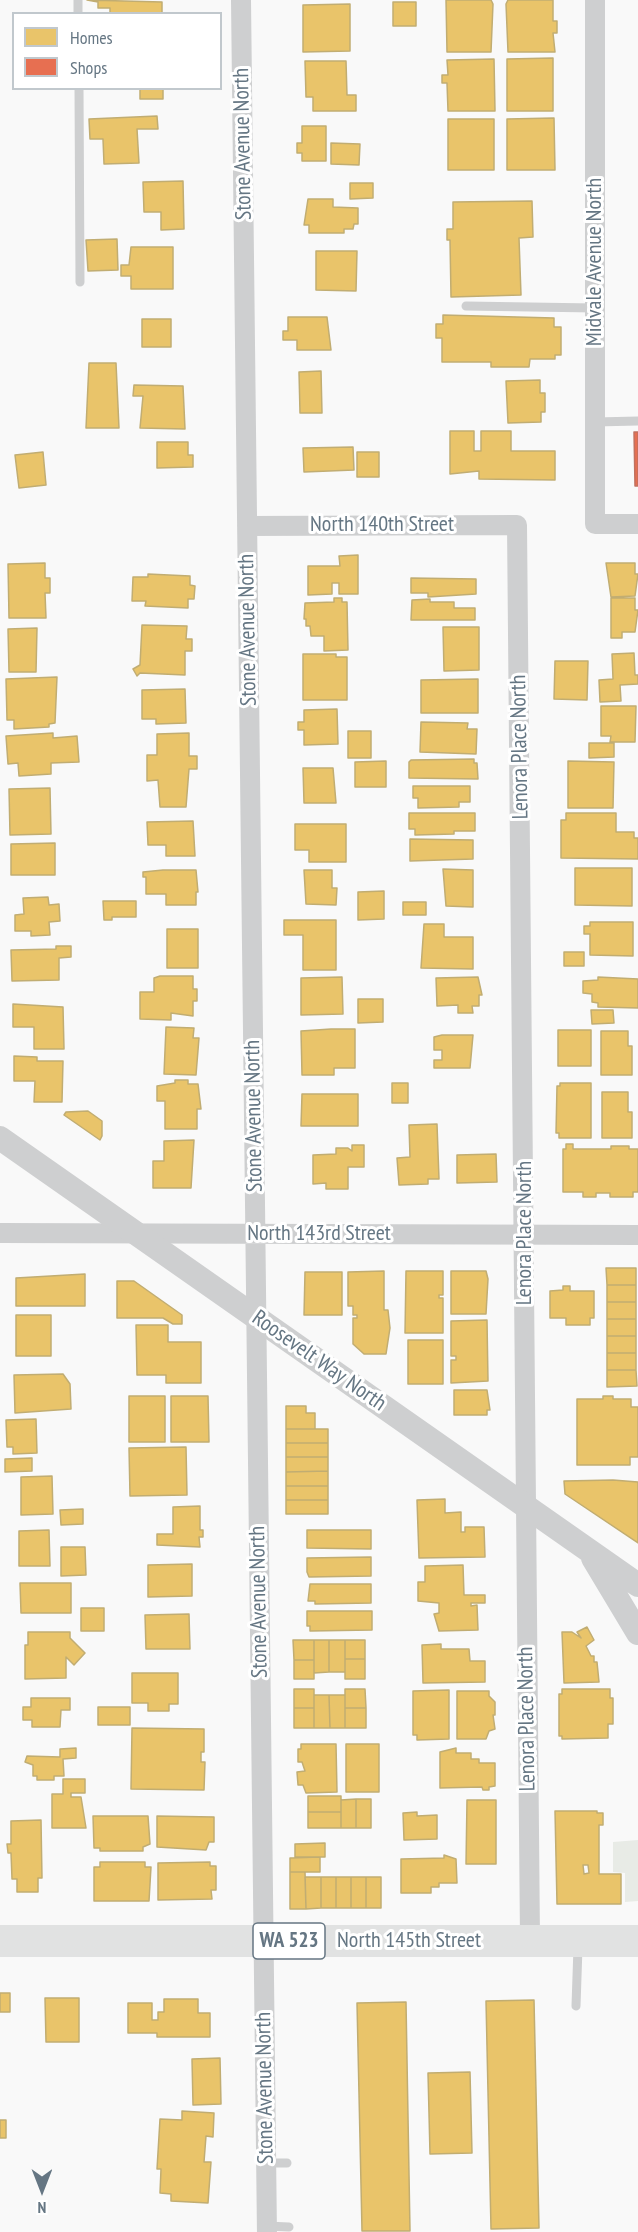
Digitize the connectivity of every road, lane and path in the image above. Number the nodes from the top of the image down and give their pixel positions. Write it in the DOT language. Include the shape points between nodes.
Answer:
graph roads {
  1 [pos="241,0"];
  2 [pos="595,0"];
  3 [pos="79,90"];
  4 [pos="80,282"];
  5 [pos="466,306"];
  6 [pos="595,308"];
  7 [pos="638,421"];
  8 [pos="595,422"];
  9 [pos="638,524"];
  10 [pos="247,525"];
  11 [pos="517,525"];
  12 [pos="0,1138"];
  13 [pos="0,1233"];
  14 [pos="133,1233"];
  15 [pos="255,1234"];
  16 [pos="526,1234"];
  17 [pos="638,1234"];
  18 [pos="256,1317"];
  19 [pos="525,1506"];
  20 [pos="587,1548"];
  21 [pos="638,1585"];
  22 [pos="638,1633"];
  23 [pos="530,1940"];
  24 [pos="0,1941"];
  25 [pos="263,1941"];
  26 [pos="578,1941"];
  27 [pos="638,1941"];
  28 [pos="576,2006"];
  29 [pos="266,2163"];
  30 [pos="287,2163"];
  31 [pos="289,2227"];
  32 [pos="266,2229"];
  1 -- 10 [label="street, Stone Avenue North"];
  2 -- 6 [label="street, Midvale Avenue North"];
  3 -- 4 [label="lane"];
  5 -- 6 [label="lane"];
  6 -- 8 [label="street, Midvale Avenue North"];
  7 -- 8 [label="lane"];
  8 -- 9 [label="street, Midvale Avenue North" via="595,524"];
  10 -- 11 [label="street, North 140th Street"];
  10 -- 15 [label="street, Stone Avenue North"];
  11 -- 16 [label="street, Lenora Place North"];
  12 -- 14 [label="street, Roosevelt Way North"];
  13 -- 14 [label="street, North 143rd Street"];
  14 -- 15 [label="street, North 143rd Street"];
  14 -- 18 [label="street, Roosevelt Way North"];
  15 -- 16 [label="street, North 143rd Street"];
  15 -- 18 [label="street, Stone Avenue North"];
  16 -- 17 [label="street, North 143rd Street"];
  16 -- 19 [label="street, Lenora Place North"];
  18 -- 19 [label="street, Roosevelt Way North"];
  18 -- 25 [label="street, Stone Avenue North"];
  19 -- 20 [label="street, Roosevelt Way North"];
  19 -- 23 [label="street, Lenora Place North"];
  20 -- 21 [label="street, Roosevelt Way North"];
  20 -- 22 [label="street"];
  23 -- 25 [label="main road, North 145th Street / WA 523"];
  23 -- 26 [label="main road, North 145th Street / WA 523"];
  24 -- 25 [label="main road, North 145th Street / WA 523"];
  25 -- 29 [label="street, Stone Avenue North"];
  26 -- 27 [label="main road, North 145th Street / WA 523"];
  26 -- 28 [label="lane"];
  29 -- 30 [label="lane"];
  29 -- 32 [label="street, Stone Avenue North"];
  31 -- 32 [label="lane"];
}
